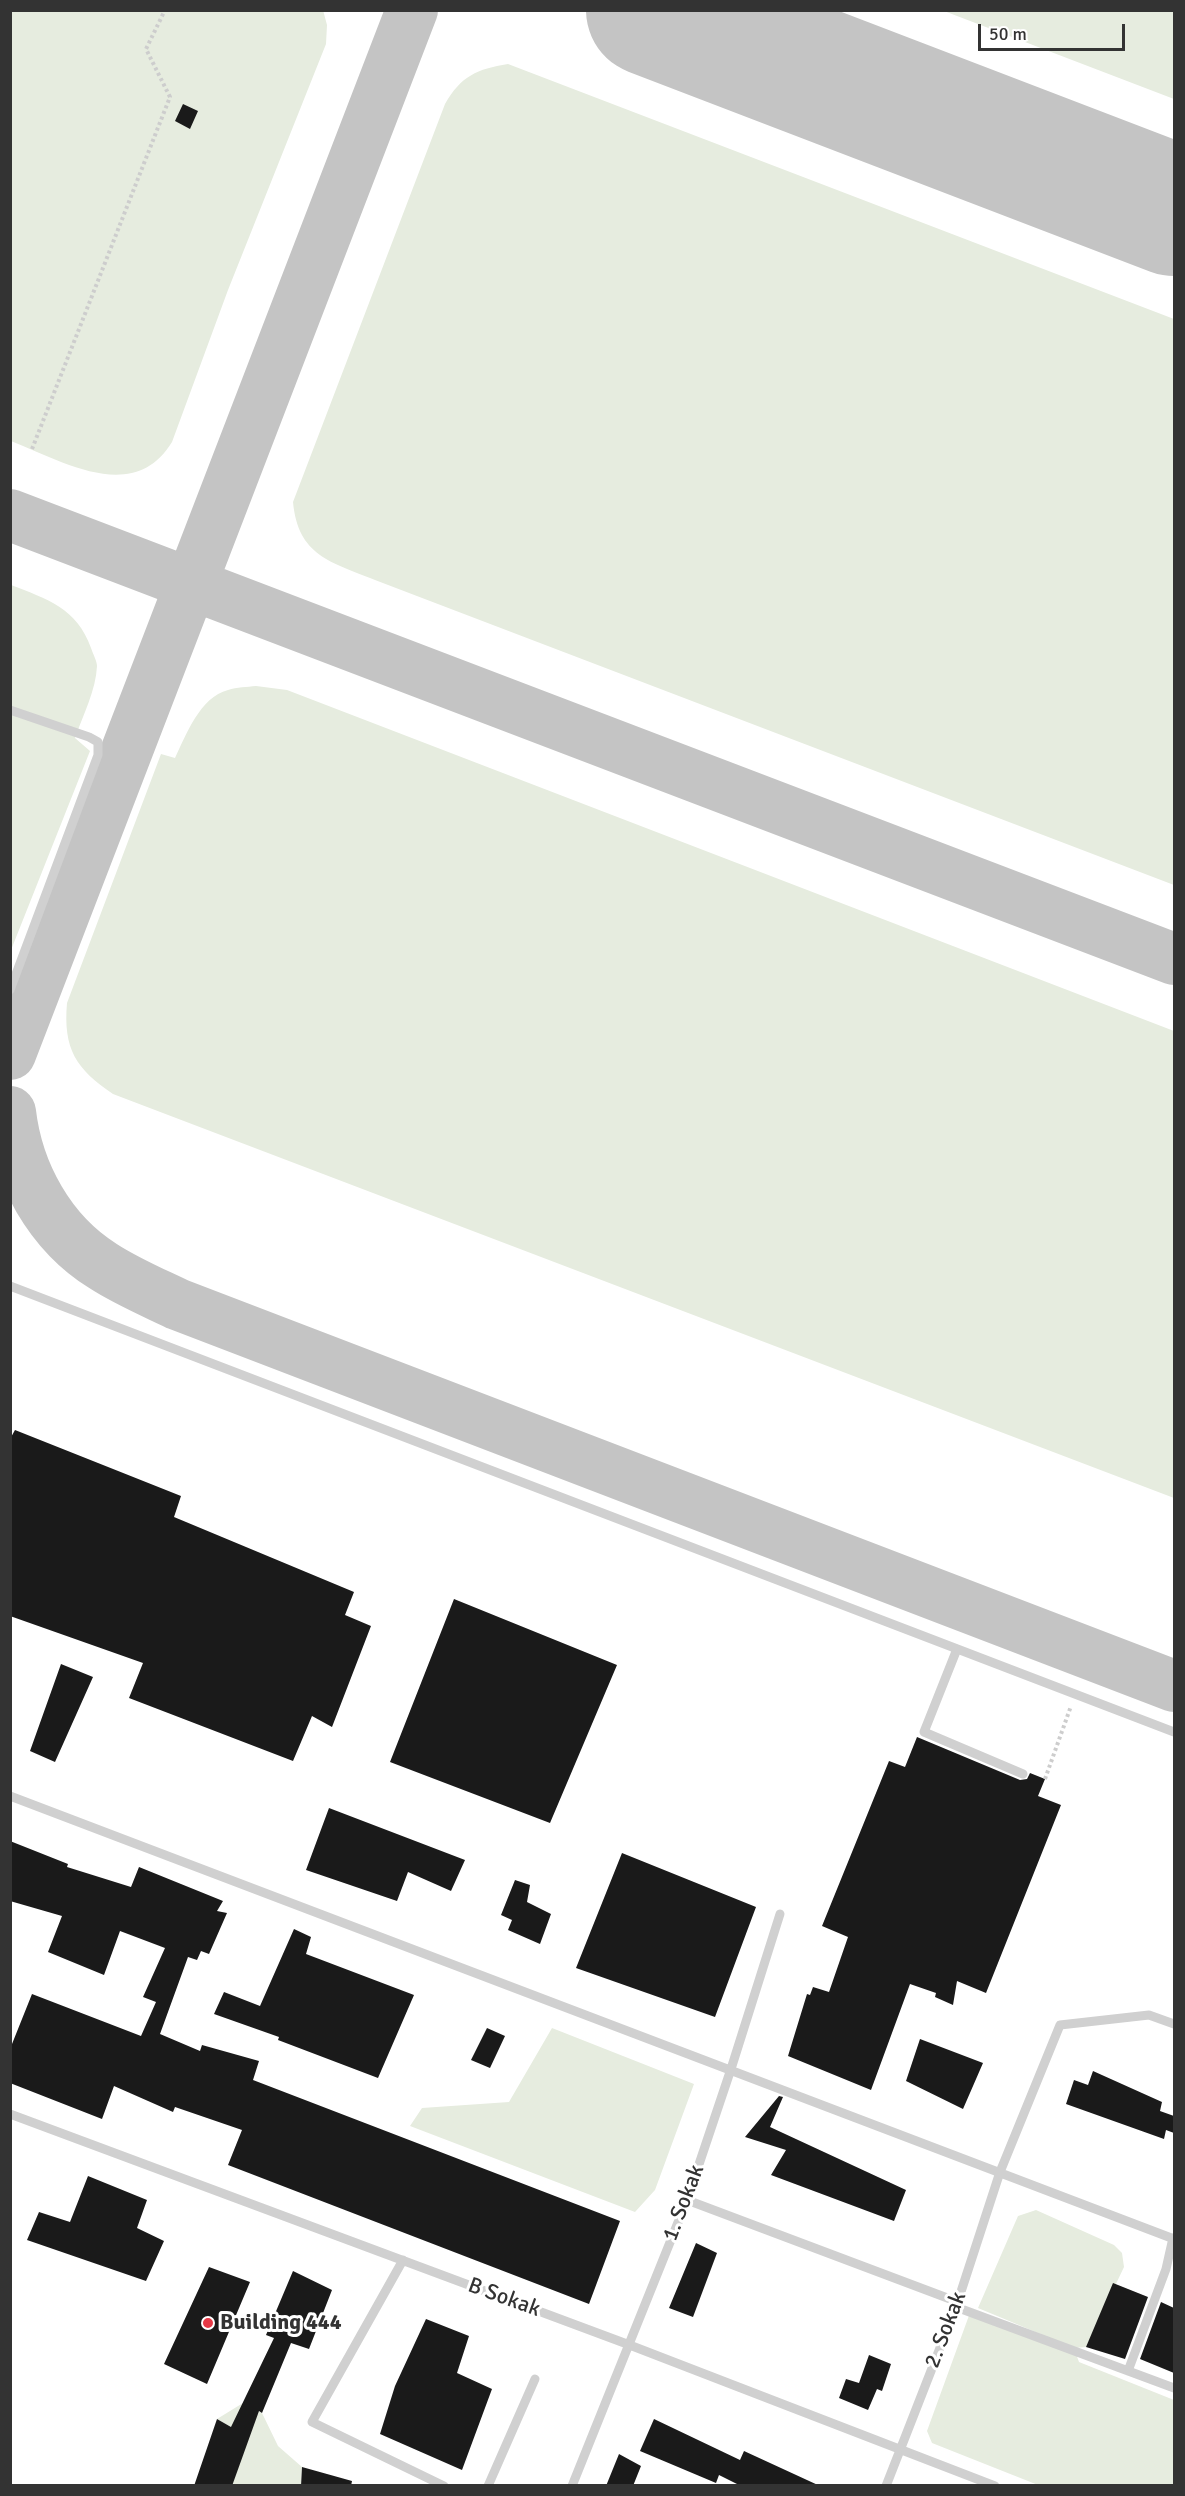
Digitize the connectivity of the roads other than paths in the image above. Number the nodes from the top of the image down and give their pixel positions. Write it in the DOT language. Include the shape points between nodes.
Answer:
graph roads {
  1 [pos="10,710"];
  2 [pos="10,990"];
  3 [pos="10,1286"];
  4 [pos="957,1649"];
  5 [pos="1174,1732"];
  6 [pos="1023,1774"];
  7 [pos="10,1796"];
  8 [pos="780,1914"];
  9 [pos="1174,2024"];
  10 [pos="731,2069"];
  11 [pos="10,2114"];
  12 [pos="1000,2172"];
  13 [pos="687,2200"];
  14 [pos="1174,2239"];
  15 [pos="403,2260"];
  16 [pos="1170,2271"];
  17 [pos="957,2304"];
  18 [pos="627,2344"];
  19 [pos="1128,2371"];
  20 [pos="536,2379"];
  21 [pos="1174,2388"];
  22 [pos="900,2449"];
  23 [pos="444,2486"];
  24 [pos="488,2486"];
  25 [pos="572,2486"];
  26 [pos="886,2486"];
  27 [pos="995,2486"];
  1 -- 2 [label="lane" via="89,736 98,742 98,755"];
  3 -- 4 [label="lane"];
  4 -- 5 [label="lane"];
  4 -- 6 [label="lane" via="924,1732"];
  7 -- 10 [label="lane"];
  8 -- 10 [label="lane, 1. Sokak"];
  9 -- 12 [label="lane, 2. Sokak" via="1149,2015 1060,2025"];
  10 -- 12 [label="lane"];
  10 -- 13 [label="lane, 1. Sokak"];
  11 -- 15 [label="lane, B Sokak"];
  12 -- 14 [label="lane"];
  12 -- 17 [label="lane, 2. Sokak"];
  13 -- 17 [label="lane"];
  13 -- 18 [label="lane, 1. Sokak"];
  14 -- 16 [label="lane"];
  15 -- 18 [label="lane, B Sokak"];
  15 -- 23 [label="lane" via="312,2422"];
  16 -- 19 [label="lane"];
  17 -- 19 [label="lane"];
  17 -- 22 [label="lane, 2. Sokak"];
  18 -- 22 [label="lane, B Sokak"];
  18 -- 25 [label="lane, 1. Sokak"];
  19 -- 21 [label="lane"];
  20 -- 24 [label="lane"];
  22 -- 26 [label="lane, 2. Sokak"];
  22 -- 27 [label="lane, B Sokak"];
}
